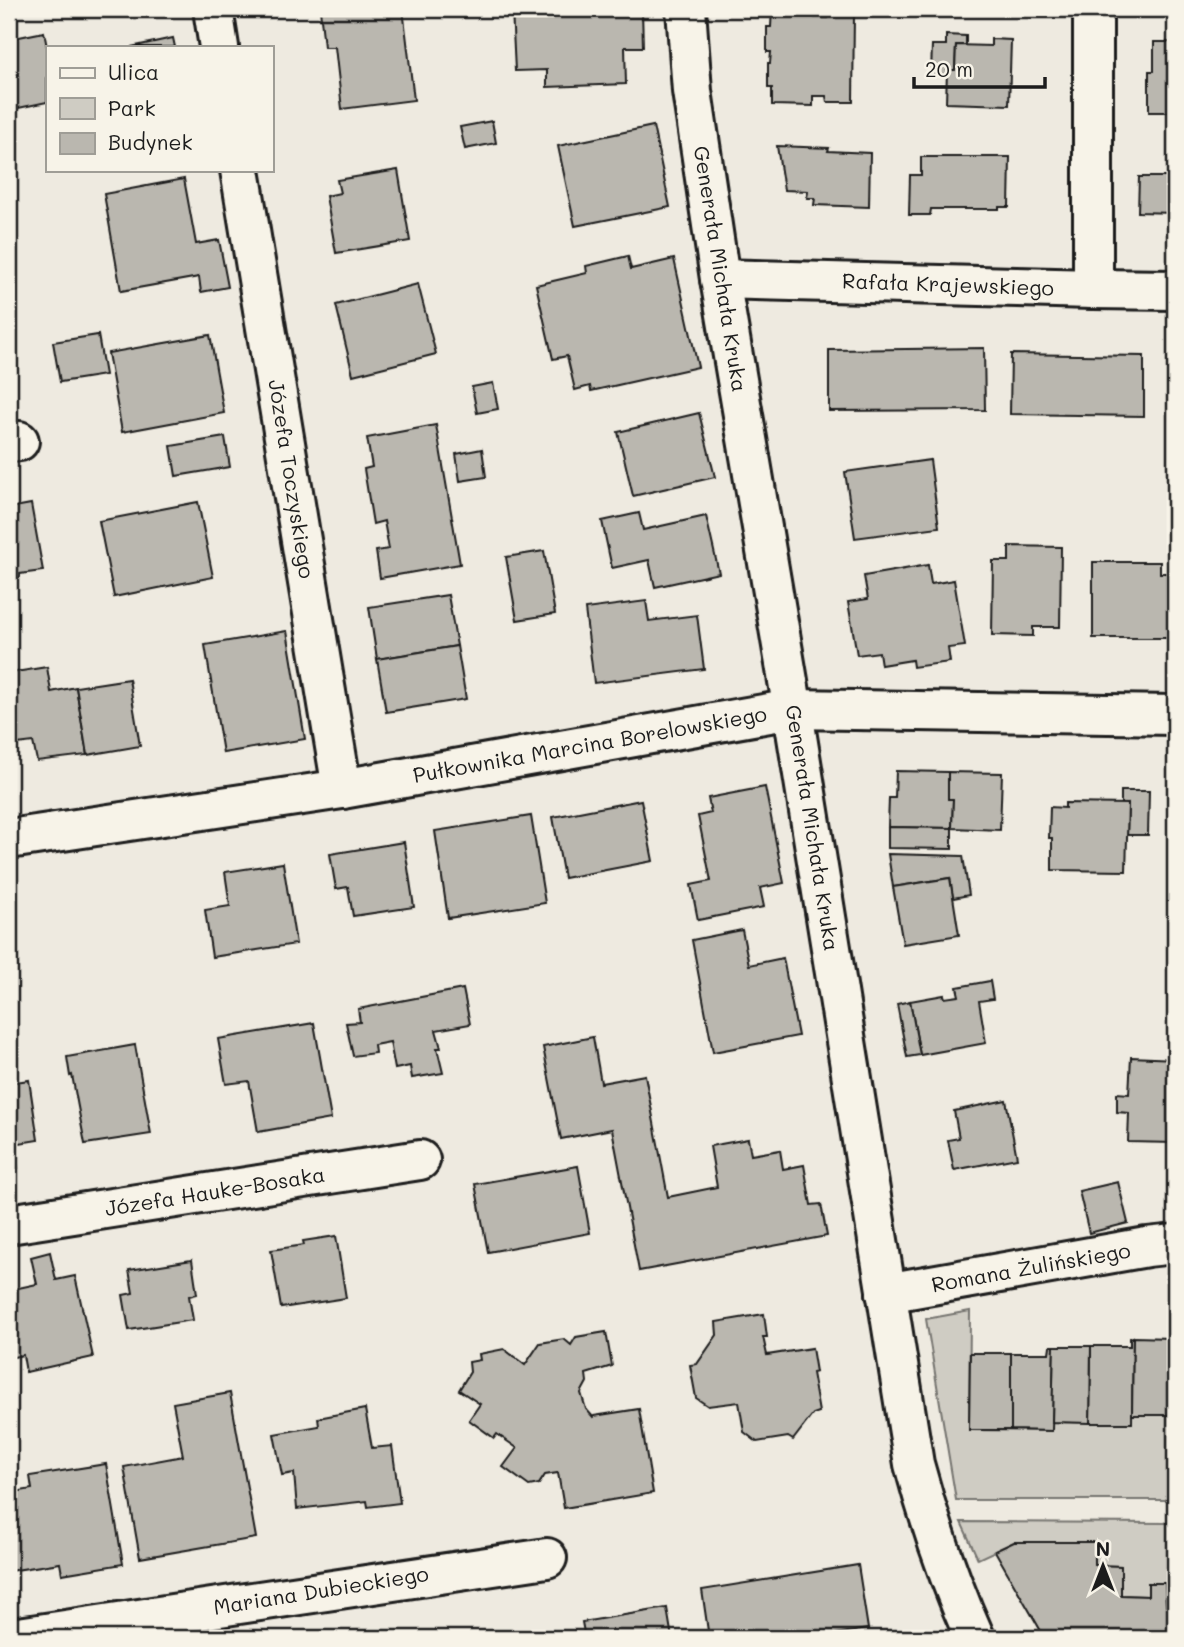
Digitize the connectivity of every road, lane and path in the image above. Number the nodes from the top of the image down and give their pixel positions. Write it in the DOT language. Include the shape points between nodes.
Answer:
graph roads {
  1 [pos="213,9"];
  2 [pos="686,9"];
  3 [pos="1093,9"];
  4 [pos="219,46"];
  5 [pos="240,172"];
  6 [pos="720,279"];
  7 [pos="1093,289"];
  8 [pos="1175,290"];
  9 [pos="793,709"];
  10 [pos="1175,715"];
  11 [pos="342,789"];
  12 [pos="9,839"];
  13 [pos="420,1160"];
  14 [pos="9,1224"];
  15 [pos="1175,1244"];
  16 [pos="886,1293"];
  17 [pos="547,1558"];
  18 [pos="12,1638"];
  19 [pos="975,1638"];
  1 -- 4 [label="street"];
  2 -- 6 [label="street, Generała Michała Kruka" via="692,91"];
  3 -- 7 [label="street"];
  5 -- 11 [label="street, Józefa Toczyskiego"];
  6 -- 7 [label="street, Rafała Krajewskiego"];
  6 -- 9 [label="street, Generała Michała Kruka"];
  7 -- 8 [label="street, Rafała Krajewskiego"];
  9 -- 10 [label="street, Pułkownika Marcina Borelowskiego"];
  9 -- 11 [label="street, Pułkownika Marcina Borelowskiego"];
  9 -- 16 [label="street, Generała Michała Kruka"];
  11 -- 12 [label="street, Pułkownika Marcina Borelowskiego"];
  13 -- 14 [label="street, Józefa Hauke-Bosaka"];
  15 -- 16 [label="street, Romana Żulińskiego"];
  16 -- 19 [label="street, Generała Michała Kruka" via="914,1464 949,1576"];
  17 -- 18 [label="street, Mariana Dubieckiego"];
}
